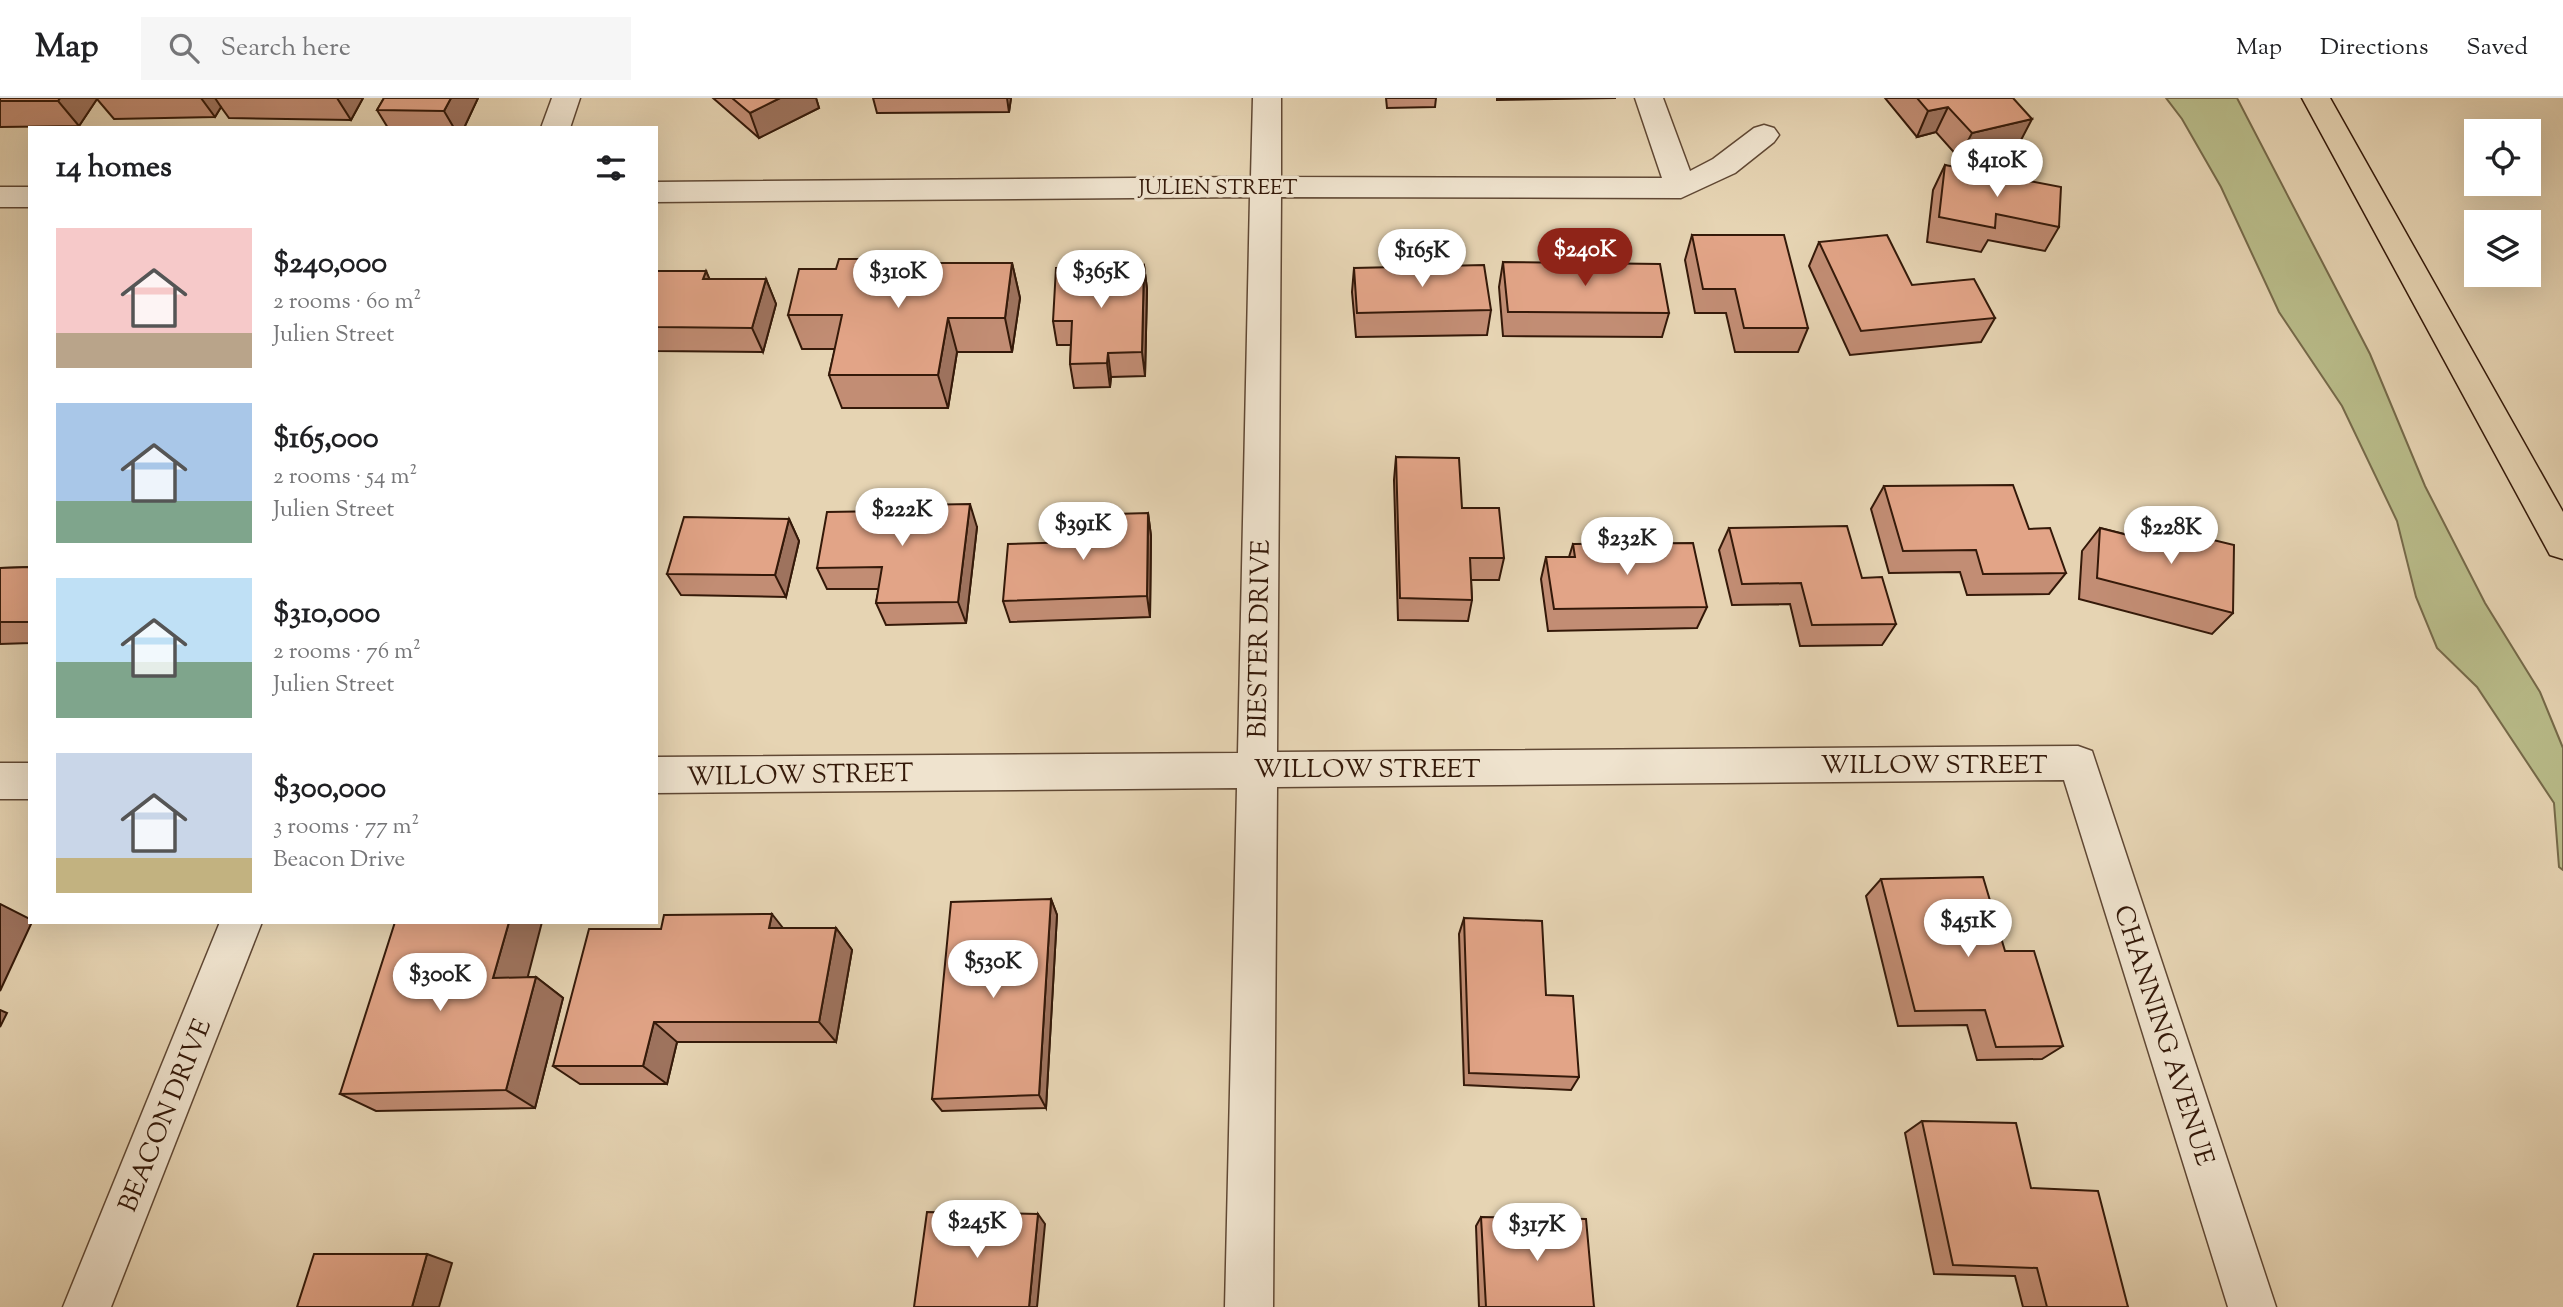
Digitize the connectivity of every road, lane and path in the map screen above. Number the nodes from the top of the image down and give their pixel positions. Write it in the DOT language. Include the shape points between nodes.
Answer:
graph roads {
  1 [pos="566,98"];
  2 [pos="1268,98"];
  3 [pos="1649,98"];
  4 [pos="2316,98"];
  5 [pos="556,126"];
  6 [pos="1764,135"];
  7 [pos="1266,187"];
  8 [pos="1681,188"];
  9 [pos="658,192"];
  10 [pos="0,197"];
  11 [pos="28,197"];
  12 [pos="2563,545"];
  13 [pos="2078,762"];
  14 [pos="1256,769"];
  15 [pos="658,775"];
  16 [pos="0,781"];
  17 [pos="28,781"];
  18 [pos="240,924"];
  19 [pos="87,1307"];
  20 [pos="1248,1307"];
  21 [pos="2252,1307"];
  1 -- 5 [label="street"];
  2 -- 7 [label="street, BIESTER DRIVE"];
  3 -- 8 [label="street"];
  4 -- 12 [label="main road"];
  6 -- 8 [label="street, JULIEN STREET" via="1724,166"];
  7 -- 8 [label="street, JULIEN STREET"];
  7 -- 9 [label="street, JULIEN STREET"];
  7 -- 14 [label="street, BIESTER DRIVE"];
  10 -- 11 [label="street"];
  13 -- 14 [label="street, WILLOW STREET"];
  13 -- 21 [label="street, CHANNING AVENUE"];
  14 -- 15 [label="street, WILLOW STREET"];
  14 -- 20 [label="street, BIESTER DRIVE"];
  16 -- 17 [label="street"];
  18 -- 19 [label="street, BEACON DRIVE"];
}
